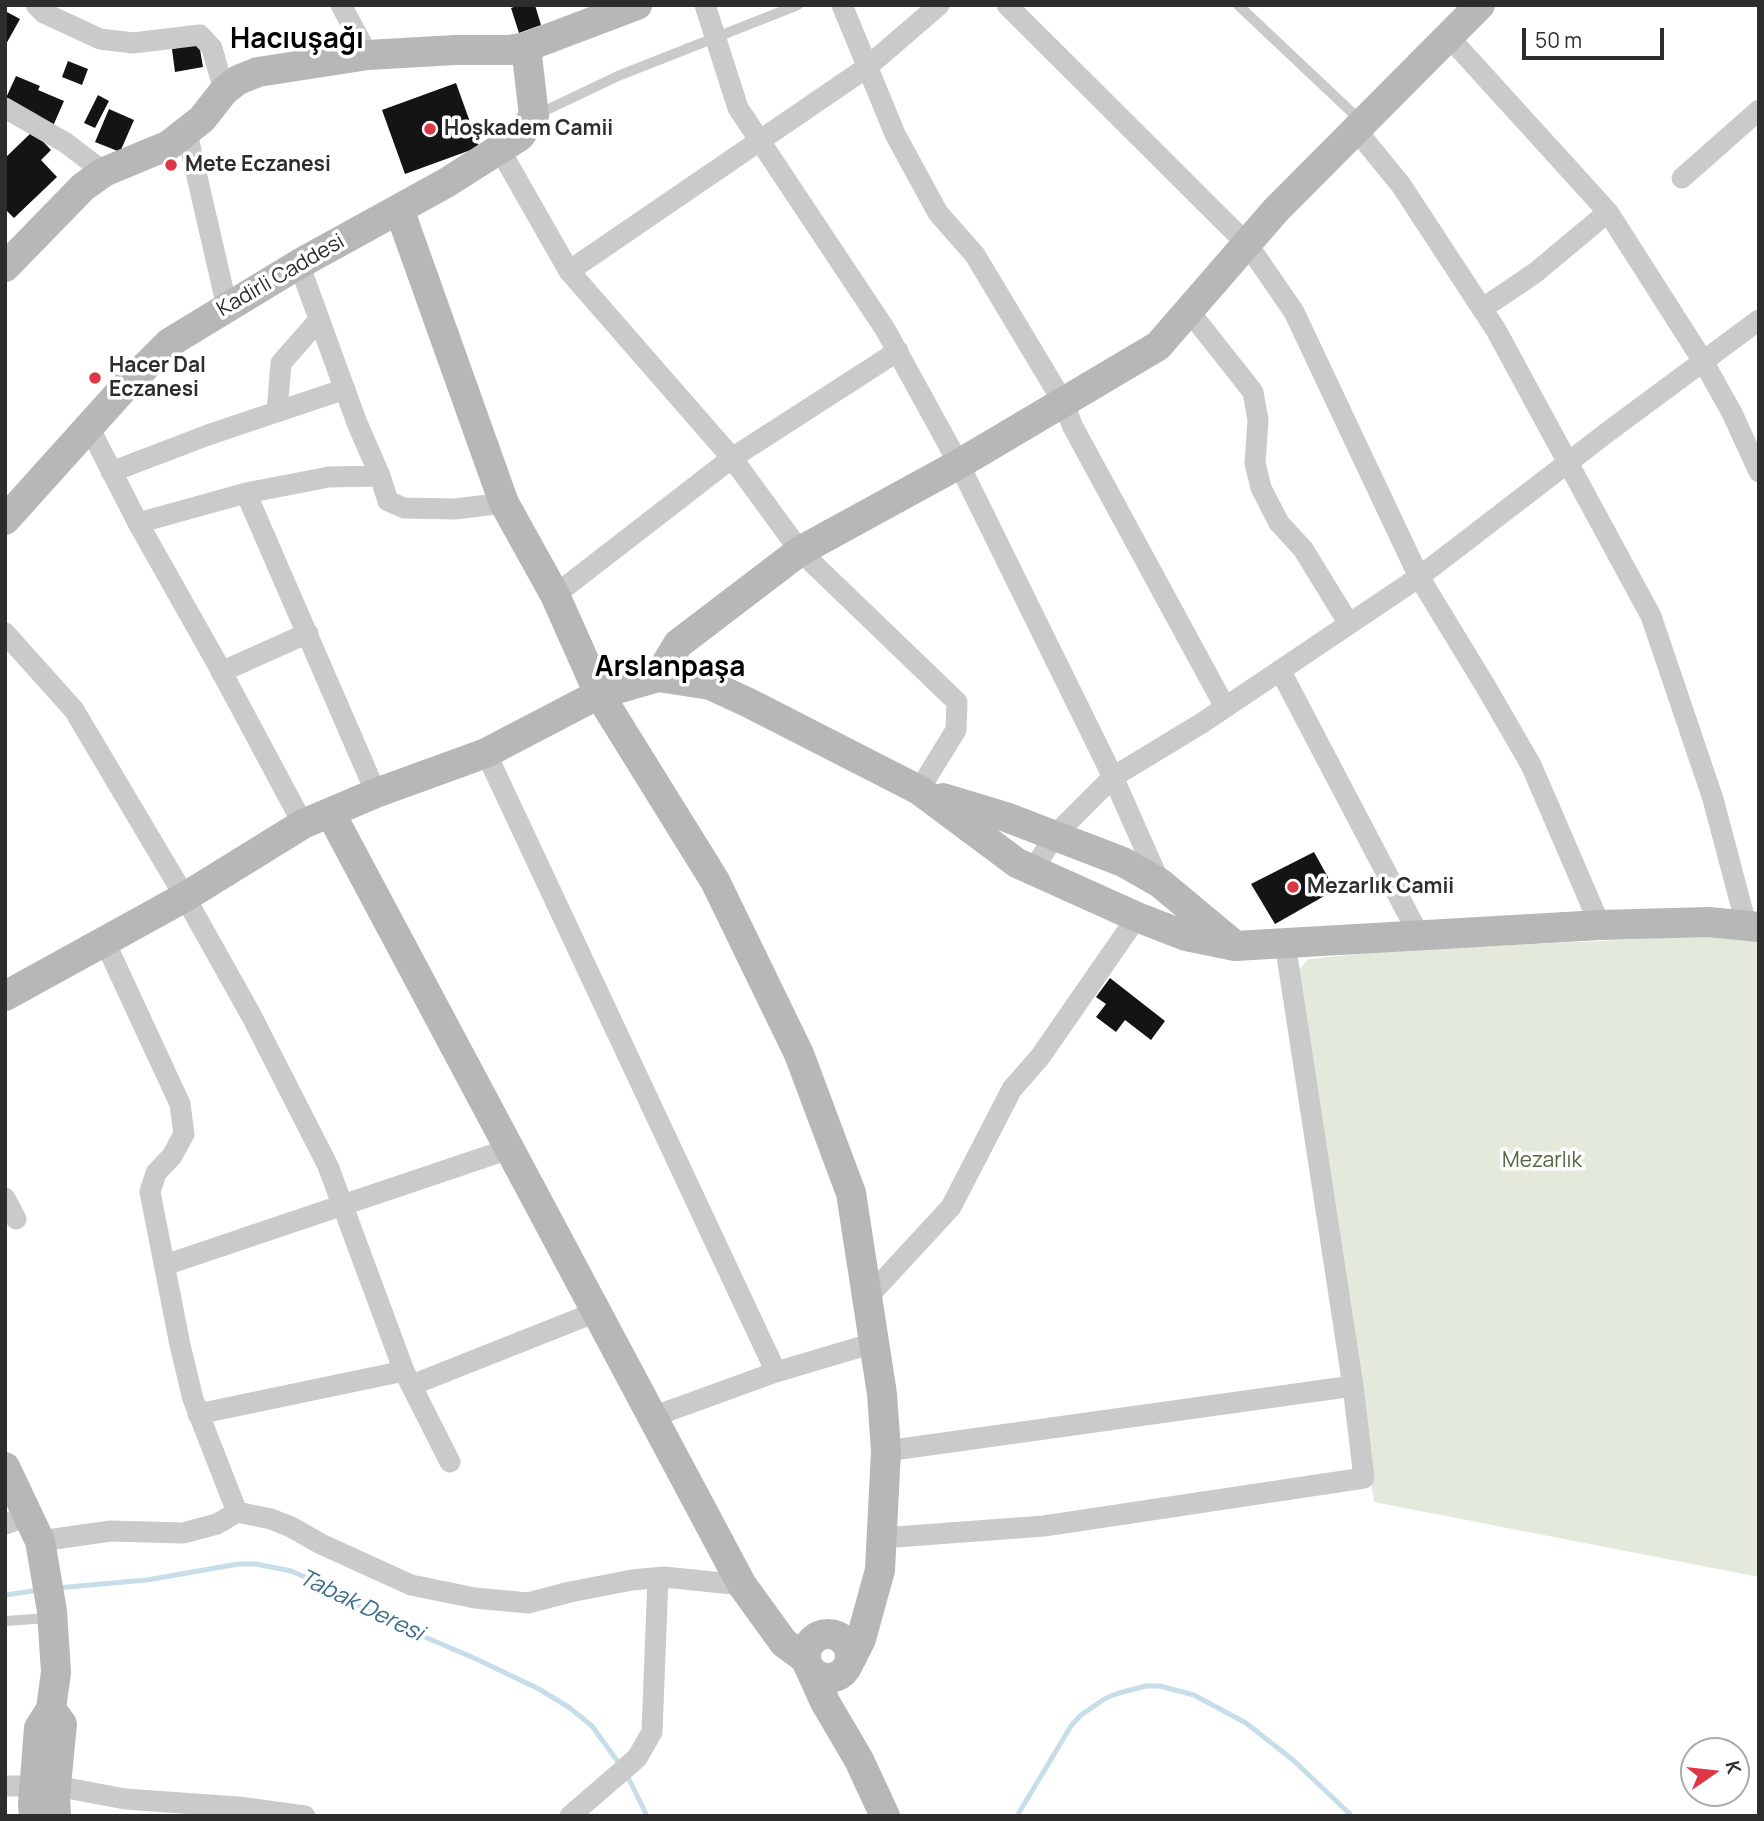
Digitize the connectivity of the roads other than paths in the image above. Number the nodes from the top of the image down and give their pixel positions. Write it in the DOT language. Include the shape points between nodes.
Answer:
graph roads {
  1 [pos="36,5"];
  2 [pos="341,5"];
  3 [pos="637,5"];
  4 [pos="705,5"];
  5 [pos="798,5"];
  6 [pos="842,5"];
  7 [pos="939,5"];
  8 [pos="1007,5"];
  9 [pos="1238,5"];
  10 [pos="1480,5"];
  11 [pos="1448,36"];
  12 [pos="716,39"];
  13 [pos="526,47"];
  14 [pos="368,55"];
  15 [pos="866,68"];
  16 [pos="224,91"];
  17 [pos="5,108"];
  18 [pos="1759,110"];
  19 [pos="534,116"];
  20 [pos="1360,127"];
  21 [pos="187,133"];
  22 [pos="761,140"];
  23 [pos="500,150"];
  24 [pos="104,173"];
  25 [pos="1682,178"];
  26 [pos="399,208"];
  27 [pos="1608,212"];
  28 [pos="1248,245"];
  29 [pos="9,255"];
  30 [pos="299,264"];
  31 [pos="569,271"];
  32 [pos="227,307"];
  33 [pos="1483,308"];
  34 [pos="1189,311"];
  35 [pos="319,320"];
  36 [pos="1759,320"];
  37 [pos="898,351"];
  38 [pos="1703,361"];
  39 [pos="345,388"];
  40 [pos="1063,402"];
  41 [pos="278,412"];
  42 [pos="89,427"];
  43 [pos="732,458"];
  44 [pos="1569,461"];
  45 [pos="959,464"];
  46 [pos="111,472"];
  47 [pos="1759,472"];
  48 [pos="380,476"];
  49 [pos="246,493"];
  50 [pos="504,503"];
  51 [pos="5,520"];
  52 [pos="138,523"];
  53 [pos="800,551"];
  54 [pos="1419,577"];
  55 [pos="555,595"];
  56 [pos="1349,624"];
  57 [pos="5,633"];
  58 [pos="308,633"];
  59 [pos="1280,670"];
  60 [pos="222,672"];
  61 [pos="658,677"];
  62 [pos="599,694"];
  63 [pos="1225,708"];
  64 [pos="486,753"];
  65 [pos="1113,777"];
  66 [pos="919,790"];
  67 [pos="376,793"];
  68 [pos="331,814"];
  69 [pos="303,824"];
  70 [pos="1055,835"];
  71 [pos="1033,870"];
  72 [pos="1160,883"];
  73 [pos="185,897"];
  74 [pos="1137,917"];
  75 [pos="1600,925"];
  76 [pos="1752,926"];
  77 [pos="1420,937"];
  78 [pos="105,942"];
  79 [pos="1285,943"];
  80 [pos="1235,946"];
  81 [pos="5,996"];
  82 [pos="509,1149"];
  83 [pos="5,1198"];
  84 [pos="342,1205"];
  85 [pos="16,1219"];
  86 [pos="165,1265"];
  87 [pos="867,1298"];
  88 [pos="596,1312"];
  89 [pos="874,1343"];
  90 [pos="776,1372"];
  91 [pos="408,1378"];
  92 [pos="1353,1387"];
  93 [pos="198,1414"];
  94 [pos="652,1417"];
  95 [pos="887,1451"];
  96 [pos="450,1462"];
  97 [pos="5,1467"];
  98 [pos="237,1512"];
  99 [pos="24,1527"];
  100 [pos="881,1538"];
  101 [pos="880,1570"];
  102 [pos="658,1578"];
  103 [pos="747,1591"];
  104 [pos="52,1614"];
  105 [pos="5,1620"];
  106 [pos="815,1650"];
  107 [pos="848,1665"];
  108 [pos="859,1760"];
  109 [pos="32,1786"];
  110 [pos="34,1816"];
  111 [pos="56,1816"];
  112 [pos="305,1816"];
  113 [pos="570,1816"];
  114 [pos="884,1816"];
  1 -- 16 [label="street" via="100,39 133,43 200,35 212,48"];
  2 -- 14 [label="street"];
  3 -- 13 [label="street"];
  4 -- 12 [label="street"];
  5 -- 12 [label="lane"];
  6 -- 15 [label="street"];
  7 -- 15 [label="street"];
  8 -- 28 [label="street"];
  9 -- 20 [label="lane"];
  10 -- 11 [label="street"];
  11 -- 20 [label="street"];
  11 -- 27 [label="street"];
  12 -- 19 [label="lane" via="618,76"];
  12 -- 22 [label="street" via="738,108"];
  13 -- 14 [label="street"];
  13 -- 19 [label="street"];
  14 -- 16 [label="street" via="258,72"];
  15 -- 22 [label="street"];
  15 -- 40 [label="street" via="938,213 975,255"];
  16 -- 21 [label="street"];
  17 -- 24 [label="street" via="66,143"];
  18 -- 25 [label="street"];
  19 -- 23 [label="street, Kadirli Caddesi" via="520,136"];
  20 -- 28 [label="street"];
  20 -- 33 [label="street"];
  21 -- 24 [label="street"];
  21 -- 32 [label="street"];
  22 -- 31 [label="street"];
  22 -- 37 [label="street"];
  23 -- 26 [label="street, Kadirli Caddesi"];
  23 -- 31 [label="street"];
  24 -- 29 [label="street"];
  26 -- 30 [label="street, Kadirli Caddesi"];
  26 -- 50 [label="street"];
  27 -- 33 [label="street" via="1535,273"];
  27 -- 38 [label="street"];
  28 -- 34 [label="street"];
  28 -- 54 [label="street" via="1294,312"];
  30 -- 32 [label="street, Kadirli Caddesi"];
  30 -- 35 [label="street"];
  31 -- 43 [label="street"];
  32 -- 42 [label="street, Kadirli Caddesi" via="169,343"];
  33 -- 44 [label="street"];
  34 -- 40 [label="street" via="1158,346"];
  34 -- 56 [label="street" via="1253,392 1258,420 1255,463 1261,488 1279,523 1303,549"];
  35 -- 39 [label="street"];
  35 -- 41 [label="street" via="281,363"];
  36 -- 38 [label="street"];
  37 -- 43 [label="street"];
  37 -- 45 [label="street"];
  38 -- 44 [label="street"];
  38 -- 47 [label="street"];
  39 -- 41 [label="street"];
  39 -- 48 [label="street"];
  40 -- 45 [label="street"];
  40 -- 63 [label="street"];
  41 -- 46 [label="street"];
  42 -- 46 [label="street"];
  42 -- 51 [label="street, Kadirli Caddesi"];
  43 -- 53 [label="street"];
  43 -- 55 [label="street"];
  44 -- 54 [label="street"];
  44 -- 76 [label="street" via="1651,616"];
  45 -- 53 [label="street"];
  45 -- 65 [label="street"];
  46 -- 52 [label="street"];
  48 -- 49 [label="street" via="329,477"];
  48 -- 50 [label="street" via="388,502 404,508 455,509"];
  49 -- 52 [label="street"];
  49 -- 58 [label="street"];
  50 -- 55 [label="street"];
  52 -- 60 [label="street"];
  53 -- 61 [label="street" via="678,644"];
  53 -- 66 [label="street" via="957,702 956,730"];
  54 -- 56 [label="street"];
  54 -- 75 [label="street" via="1531,765"];
  55 -- 62 [label="street"];
  56 -- 59 [label="street"];
  57 -- 73 [label="street" via="74,710"];
  58 -- 60 [label="street"];
  58 -- 67 [label="street"];
  59 -- 63 [label="street"];
  59 -- 77 [label="street"];
  60 -- 69 [label="street"];
  61 -- 62 [label="street"];
  61 -- 66 [label="street" via="710,684"];
  62 -- 64 [label="street"];
  62 -- 87 [label="street" via="715,881 799,1054 851,1193"];
  63 -- 65 [label="street"];
  64 -- 67 [label="street"];
  64 -- 90 [label="street"];
  65 -- 70 [label="street"];
  65 -- 72 [label="street"];
  66 -- 70 [label="street"];
  66 -- 71 [label="street"];
  67 -- 68 [label="street"];
  68 -- 69 [label="street"];
  68 -- 82 [label="street"];
  69 -- 73 [label="street"];
  70 -- 71 [label="street"];
  70 -- 72 [label="street" via="1123,862"];
  71 -- 74 [label="street"];
  72 -- 80 [label="street"];
  73 -- 78 [label="street"];
  73 -- 84 [label="street" via="328,1166"];
  74 -- 80 [label="street" via="1186,936"];
  74 -- 87 [label="street" via="1041,1057 1012,1089 951,1207"];
  75 -- 76 [label="street" via="1709,922"];
  75 -- 77 [label="street"];
  77 -- 79 [label="street"];
  78 -- 81 [label="street"];
  78 -- 86 [label="street" via="180,1104 184,1134 156,1172 150,1192"];
  79 -- 80 [label="street"];
  79 -- 92 [label="street"];
  82 -- 84 [label="street"];
  82 -- 88 [label="street"];
  83 -- 85 [label="street"];
  84 -- 86 [label="street"];
  84 -- 91 [label="street"];
  86 -- 93 [label="street"];
  87 -- 89 [label="street"];
  88 -- 91 [label="street"];
  88 -- 94 [label="street"];
  89 -- 90 [label="street"];
  89 -- 95 [label="street"];
  90 -- 94 [label="street"];
  91 -- 93 [label="street"];
  91 -- 96 [label="street"];
  92 -- 95 [label="street"];
  92 -- 100 [label="street" via="1364,1478 1044,1526"];
  93 -- 98 [label="street"];
  94 -- 103 [label="street"];
  95 -- 100 [label="street"];
  97 -- 99 [label="street"];
  98 -- 99 [label="street" via="217,1524 183,1533"];
  98 -- 102 [label="street" via="271,1519 411,1585 475,1598 528,1603"];
  99 -- 104 [label="street" via="46,1570"];
  100 -- 101 [label="street"];
  101 -- 106 [label="street"];
  101 -- 107 [label="street" via="861,1639"];
  102 -- 103 [label="street"];
  102 -- 113 [label="street" via="652,1732 637,1758"];
  103 -- 106 [label="street" via="784,1643"];
  104 -- 105 [label="lane"];
  104 -- 109 [label="street" via="57,1672 51,1709 38,1728"];
  106 -- 107 [label="street" via="841,1637 849,1646"];
  106 -- 107 [label="street" via="822,1678 835,1678"];
  106 -- 108 [label="street" via="825,1702"];
  107 -- 108 [label="street" via="848,1711"];
  108 -- 114 [label="street"];
  109 -- 110 [label="street"];
  109 -- 111 [label="street"];
  109 -- 112 [label="street"];
}
